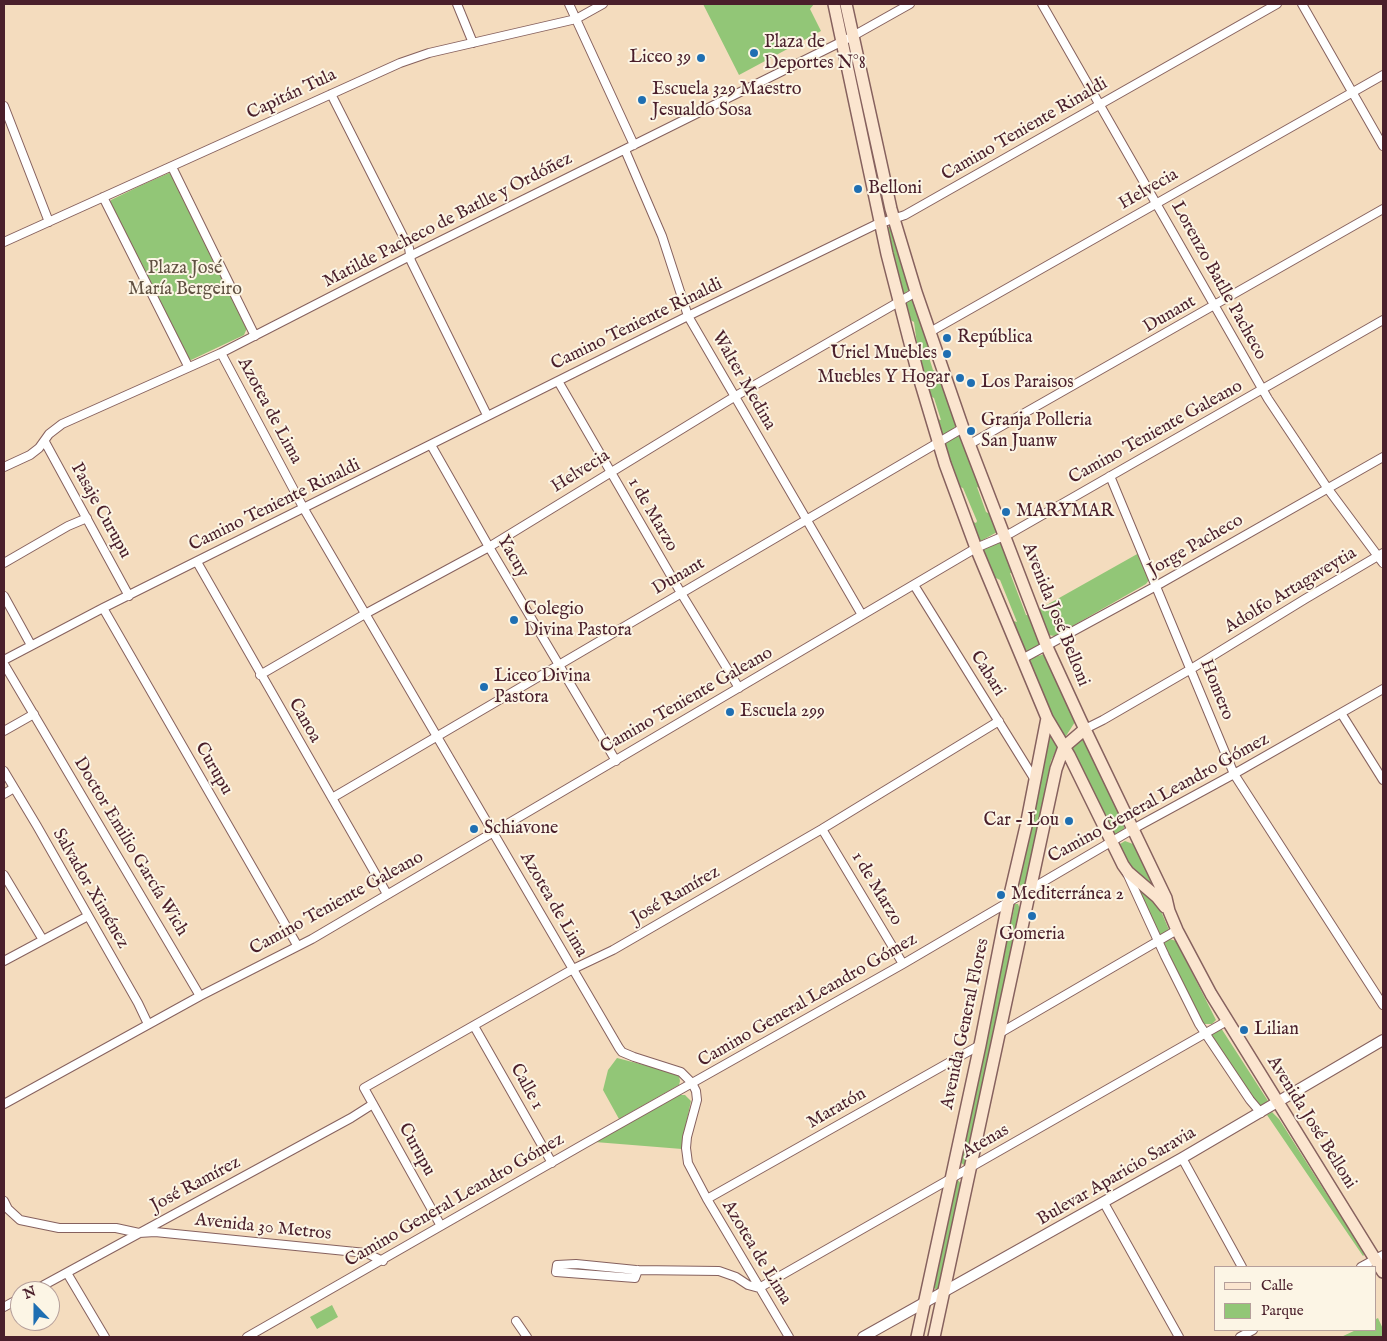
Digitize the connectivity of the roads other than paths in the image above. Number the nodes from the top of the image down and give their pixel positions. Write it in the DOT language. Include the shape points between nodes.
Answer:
graph roads {
  1 [pos="457,4"];
  2 [pos="569,4"];
  3 [pos="603,4"];
  4 [pos="834,4"];
  5 [pos="846,4"];
  6 [pos="910,4"];
  7 [pos="1042,4"];
  8 [pos="1277,4"];
  9 [pos="1302,4"];
  10 [pos="576,20"];
  11 [pos="853,36"];
  12 [pos="842,41"];
  13 [pos="474,43"];
  14 [pos="1383,75"];
  15 [pos="1353,93"];
  16 [pos="331,94"];
  17 [pos="1100,104"];
  18 [pos="4,106"];
  19 [pos="634,145"];
  20 [pos="1383,146"];
  21 [pos="625,150"];
  22 [pos="172,167"];
  23 [pos="103,197"];
  24 [pos="1157,203"];
  25 [pos="1383,209"];
  26 [pos="894,219"];
  27 [pos="49,222"];
  28 [pos="880,222"];
  29 [pos="4,242"];
  30 [pos="410,256"];
  31 [pos="916,292"];
  32 [pos="899,301"];
  33 [pos="1214,306"];
  34 [pos="688,316"];
  35 [pos="1383,320"];
  36 [pos="930,332"];
  37 [pos="255,336"];
  38 [pos="221,353"];
  39 [pos="188,366"];
  40 [pos="558,381"];
  41 [pos="1262,390"];
  42 [pos="734,397"];
  43 [pos="487,416"];
  44 [pos="963,428"];
  45 [pos="44,442"];
  46 [pos="938,443"];
  47 [pos="970,444"];
  48 [pos="431,445"];
  49 [pos="1383,457"];
  50 [pos="4,467"];
  51 [pos="610,472"];
  52 [pos="1110,476"];
  53 [pos="1328,489"];
  54 [pos="304,509"];
  55 [pos="87,518"];
  56 [pos="806,520"];
  57 [pos="1004,535"];
  58 [pos="489,546"];
  59 [pos="976,548"];
  60 [pos="1381,554"];
  61 [pos="196,562"];
  62 [pos="4,563"];
  63 [pos="1383,563"];
  64 [pos="914,585"];
  65 [pos="1156,586"];
  66 [pos="681,593"];
  67 [pos="4,596"];
  68 [pos="129,596"];
  69 [pos="103,608"];
  70 [pos="365,614"];
  71 [pos="862,615"];
  72 [pos="31,645"];
  73 [pos="1047,646"];
  74 [pos="1022,659"];
  75 [pos="4,660"];
  76 [pos="4,664"];
  77 [pos="558,665"];
  78 [pos="1191,669"];
  79 [pos="260,674"];
  80 [pos="740,688"];
  81 [pos="1383,689"];
  82 [pos="1342,713"];
  83 [pos="34,714"];
  84 [pos="1046,718"];
  85 [pos="999,721"];
  86 [pos="1085,729"];
  87 [pos="4,731"];
  88 [pos="436,736"];
  89 [pos="1064,747"];
  90 [pos="616,760"];
  91 [pos="4,771"];
  92 [pos="1234,774"];
  93 [pos="1035,780"];
  94 [pos="1383,780"];
  95 [pos="14,788"];
  96 [pos="4,794"];
  97 [pos="332,798"];
  98 [pos="822,829"];
  99 [pos="1133,829"];
  100 [pos="494,833"];
  101 [pos="1112,841"];
  102 [pos="1124,867"];
  103 [pos="4,875"];
  104 [pos="1029,890"];
  105 [pos="387,894"];
  106 [pos="1008,903"];
  107 [pos="1169,912"];
  108 [pos="88,916"];
  109 [pos="1178,930"];
  110 [pos="42,940"];
  111 [pos="1158,941"];
  112 [pos="297,945"];
  113 [pos="4,961"];
  114 [pos="904,964"];
  115 [pos="573,969"];
  116 [pos="200,996"];
  117 [pos="1383,1005"];
  118 [pos="1227,1021"];
  119 [pos="148,1024"];
  120 [pos="474,1026"];
  121 [pos="1000,1033"];
  122 [pos="1205,1034"];
  123 [pos="1383,1040"];
  124 [pos="980,1045"];
  125 [pos="692,1083"];
  126 [pos="364,1088"];
  127 [pos="1278,1103"];
  128 [pos="4,1104"];
  129 [pos="373,1104"];
  130 [pos="1261,1113"];
  131 [pos="1182,1158"];
  132 [pos="552,1162"];
  133 [pos="971,1168"];
  134 [pos="950,1179"];
  135 [pos="707,1199"];
  136 [pos="4,1201"];
  137 [pos="1104,1203"];
  138 [pos="441,1226"];
  139 [pos="139,1233"];
  140 [pos="1379,1257"];
  141 [pos="383,1260"];
  142 [pos="1241,1266"];
  143 [pos="1363,1266"];
  144 [pos="638,1270"];
  145 [pos="67,1272"];
  146 [pos="1383,1272"];
  147 [pos="51,1281"];
  148 [pos="759,1288"];
  149 [pos="944,1293"];
  150 [pos="926,1302"];
  151 [pos="516,1321"];
  152 [pos="1251,1331"];
  153 [pos="106,1337"];
  154 [pos="246,1337"];
  155 [pos="527,1337"];
  156 [pos="789,1337"];
  157 [pos="864,1337"];
  158 [pos="917,1337"];
  159 [pos="934,1337"];
  160 [pos="1179,1337"];
  161 [pos="1240,1337"];
  1 -- 13 [label="street"];
  2 -- 10 [label="street"];
  3 -- 10 [label="street, Capitán Tula"];
  4 -- 12 [label="main road, Avenida José Belloni"];
  5 -- 11 [label="main road, Avenida José Belloni"];
  6 -- 11 [label="street, Matilde Pacheco de Batlle y Ordóñez"];
  7 -- 17 [label="street, Lorenzo Batlle Pacheco"];
  8 -- 17 [label="street, Camino Teniente Rinaldi"];
  9 -- 15 [label="street"];
  10 -- 13 [label="street, Capitán Tula"];
  10 -- 19 [label="street"];
  11 -- 12 [label="street, Matilde Pacheco de Batlle y Ordóñez"];
  11 -- 26 [label="main road, Avenida José Belloni"];
  12 -- 19 [label="street, Matilde Pacheco de Batlle y Ordóñez"];
  12 -- 28 [label="main road, Avenida José Belloni"];
  13 -- 16 [label="street, Capitán Tula" via="416,57"];
  14 -- 15 [label="street, Helvecia"];
  15 -- 20 [label="street"];
  15 -- 24 [label="street, Helvecia"];
  16 -- 22 [label="street, Capitán Tula"];
  16 -- 30 [label="street" via="409,248"];
  17 -- 24 [label="street, Lorenzo Batlle Pacheco"];
  17 -- 26 [label="street, Camino Teniente Rinaldi"];
  18 -- 27 [label="street"];
  19 -- 21 [label="street, Matilde Pacheco de Batlle y Ordóñez"];
  21 -- 30 [label="street, Matilde Pacheco de Batlle y Ordóñez"];
  21 -- 34 [label="street, Walter Medina" via="662,236"];
  22 -- 23 [label="street, Capitán Tula"];
  22 -- 37 [label="street"];
  23 -- 27 [label="street, Capitán Tula"];
  23 -- 39 [label="street"];
  24 -- 33 [label="street, Lorenzo Batlle Pacheco"];
  24 -- 36 [label="street, Helvecia"];
  25 -- 33 [label="street, Dunant"];
  26 -- 28 [label="street, Camino Teniente Rinaldi"];
  26 -- 31 [label="main road, Avenida José Belloni"];
  27 -- 29 [label="street, Capitán Tula"];
  28 -- 32 [label="main road, Avenida José Belloni"];
  28 -- 34 [label="street, Camino Teniente Rinaldi"];
  30 -- 37 [label="street, Matilde Pacheco de Batlle y Ordóñez"];
  30 -- 43 [label="street"];
  31 -- 32 [label="street, Helvecia"];
  31 -- 36 [label="main road, Avenida José Belloni"];
  32 -- 42 [label="street, Helvecia"];
  32 -- 46 [label="main road, Avenida José Belloni"];
  33 -- 41 [label="street, Lorenzo Batlle Pacheco"];
  33 -- 47 [label="street, Dunant"];
  34 -- 40 [label="street, Camino Teniente Rinaldi"];
  34 -- 42 [label="street, Walter Medina"];
  35 -- 41 [label="street, Camino Teniente Galeano"];
  36 -- 44 [label="main road, Avenida José Belloni"];
  37 -- 38 [label="street, Matilde Pacheco de Batlle y Ordóñez"];
  38 -- 39 [label="street, Matilde Pacheco de Batlle y Ordóñez"];
  38 -- 54 [label="street, Azotea de Lima"];
  39 -- 45 [label="street, Matilde Pacheco de Batlle y Ordóñez" via="62,424"];
  40 -- 43 [label="street, Camino Teniente Rinaldi"];
  40 -- 51 [label="street, 1 de Marzo"];
  41 -- 52 [label="street, Camino Teniente Galeano"];
  41 -- 53 [label="street, Lorenzo Batlle Pacheco"];
  42 -- 51 [label="street, Helvecia"];
  42 -- 56 [label="street, Walter Medina"];
  43 -- 48 [label="street, Camino Teniente Rinaldi"];
  44 -- 46 [label="street, Dunant"];
  44 -- 47 [label="main road, Avenida José Belloni"];
  45 -- 50 [label="street, Matilde Pacheco de Batlle y Ordóñez" via="30,455"];
  45 -- 55 [label="street, Pasaje Curupu"];
  46 -- 56 [label="street, Dunant"];
  46 -- 59 [label="main road, Avenida José Belloni"];
  47 -- 57 [label="main road, Avenida José Belloni"];
  48 -- 54 [label="street, Camino Teniente Rinaldi"];
  48 -- 58 [label="street, Yacuy"];
  49 -- 53 [label="street, Jorge Pacheco"];
  51 -- 58 [label="street, Helvecia"];
  51 -- 66 [label="street, 1 de Marzo"];
  52 -- 57 [label="street, Camino Teniente Galeano"];
  52 -- 65 [label="street, Homero"];
  53 -- 60 [label="street, Lorenzo Batlle Pacheco"];
  53 -- 65 [label="street, Jorge Pacheco"];
  54 -- 61 [label="street, Camino Teniente Rinaldi"];
  54 -- 70 [label="street, Azotea de Lima"];
  55 -- 62 [label="street"];
  55 -- 68 [label="street, Pasaje Curupu"];
  56 -- 66 [label="street, Dunant"];
  56 -- 71 [label="street, Walter Medina"];
  57 -- 59 [label="street, Camino Teniente Galeano"];
  57 -- 73 [label="main road, Avenida José Belloni"];
  58 -- 70 [label="street, Helvecia"];
  58 -- 77 [label="street, Yacuy"];
  59 -- 64 [label="street, Camino Teniente Galeano"];
  59 -- 74 [label="main road, Avenida José Belloni"];
  60 -- 63 [label="street, Lorenzo Batlle Pacheco"];
  60 -- 78 [label="street, Adolfo Artagaveytia"];
  61 -- 68 [label="street, Camino Teniente Rinaldi"];
  61 -- 79 [label="street, Canoa"];
  64 -- 71 [label="street, Camino Teniente Galeano"];
  64 -- 85 [label="street, Cabari"];
  65 -- 73 [label="street, Jorge Pacheco"];
  65 -- 78 [label="street, Homero"];
  66 -- 77 [label="street, Dunant"];
  66 -- 80 [label="street, 1 de Marzo"];
  67 -- 72 [label="street"];
  68 -- 69 [label="street, Camino Teniente Rinaldi"];
  69 -- 72 [label="street, Camino Teniente Rinaldi"];
  69 -- 112 [label="street, Curupu"];
  70 -- 79 [label="street, Helvecia"];
  70 -- 88 [label="street, Azotea de Lima"];
  71 -- 80 [label="street, Camino Teniente Galeano"];
  72 -- 75 [label="street, Camino Teniente Rinaldi"];
  73 -- 74 [label="street, Jorge Pacheco"];
  73 -- 86 [label="main road, Avenida José Belloni"];
  74 -- 84 [label="main road, Avenida José Belloni"];
  76 -- 83 [label="street, Doctor Emilio García Wich"];
  77 -- 88 [label="street, Dunant"];
  77 -- 90 [label="street, Yacuy"];
  78 -- 86 [label="street, Adolfo Artagaveytia"];
  78 -- 92 [label="street, Homero"];
  79 -- 97 [label="street, Canoa"];
  80 -- 90 [label="street, Camino Teniente Galeano"];
  81 -- 82 [label="street, Camino General Leandro Gómez"];
  82 -- 92 [label="street, Camino General Leandro Gómez"];
  82 -- 94 [label="street"];
  83 -- 87 [label="street"];
  83 -- 116 [label="street, Doctor Emilio García Wich"];
  84 -- 89 [label="main road, Avenida José Belloni"];
  84 -- 93 [label="main road, Avenida General Flores"];
  85 -- 93 [label="street, Cabari"];
  85 -- 98 [label="street, José Ramírez"];
  86 -- 89 [label="main road, Avenida General Flores"];
  86 -- 99 [label="main road, Avenida José Belloni"];
  88 -- 97 [label="street, Dunant"];
  88 -- 100 [label="street, Azotea de Lima"];
  89 -- 101 [label="main road, Avenida José Belloni"];
  89 -- 104 [label="main road, Avenida General Flores" via="1056,769"];
  90 -- 100 [label="street, Camino Teniente Galeano"];
  91 -- 95 [label="street, Salvador Ximénez"];
  92 -- 99 [label="street, Camino General Leandro Gómez"];
  92 -- 117 [label="street, Homero"];
  93 -- 106 [label="main road, Avenida General Flores"];
  95 -- 96 [label="street"];
  95 -- 108 [label="street, Salvador Ximénez"];
  97 -- 105 [label="street, Canoa"];
  98 -- 114 [label="street, 1 de Marzo"];
  98 -- 115 [label="street, José Ramírez" via="613,950"];
  99 -- 101 [label="street, Camino General Leandro Gómez"];
  99 -- 107 [label="main road, Avenida José Belloni" via="1166,898"];
  100 -- 105 [label="street, Camino Teniente Galeano"];
  100 -- 115 [label="street, Azotea de Lima"];
  101 -- 102 [label="main road, Avenida José Belloni"];
  101 -- 104 [label="street, Camino General Leandro Gómez"];
  102 -- 107 [label="main road, Avenida José Belloni"];
  102 -- 111 [label="street, Avenida José Belloni"];
  103 -- 110 [label="street"];
  104 -- 106 [label="street, Camino General Leandro Gómez"];
  104 -- 121 [label="main road, Avenida General Flores"];
  105 -- 112 [label="street, Camino Teniente Galeano"];
  106 -- 114 [label="street, Camino General Leandro Gómez"];
  106 -- 124 [label="main road, Avenida General Flores"];
  107 -- 109 [label="main road, Avenida José Belloni"];
  108 -- 110 [label="street"];
  108 -- 119 [label="street, Salvador Ximénez"];
  109 -- 111 [label="street"];
  109 -- 118 [label="main road, Avenida José Belloni"];
  110 -- 113 [label="street"];
  111 -- 121 [label="street"];
  111 -- 122 [label="street, Avenida José Belloni"];
  112 -- 116 [label="street, Camino Teniente Galeano"];
  114 -- 125 [label="street, Camino General Leandro Gómez"];
  115 -- 120 [label="street, José Ramírez"];
  115 -- 125 [label="street, Azotea de Lima" via="622,1052 681,1072"];
  116 -- 119 [label="street, Camino Teniente Galeano"];
  118 -- 122 [label="street, Atenas"];
  118 -- 127 [label="main road, Avenida José Belloni"];
  119 -- 128 [label="street, Camino Teniente Galeano"];
  120 -- 126 [label="street, José Ramírez"];
  120 -- 132 [label="street, Calle 1"];
  121 -- 133 [label="main road, Avenida General Flores"];
  122 -- 130 [label="street, Avenida José Belloni"];
  122 -- 133 [label="street, Atenas"];
  123 -- 127 [label="street, Bulevar Aparicio Saravia"];
  124 -- 134 [label="main road, Avenida General Flores"];
  124 -- 135 [label="street, Maratón"];
  125 -- 132 [label="street, Camino General Leandro Gómez"];
  125 -- 135 [label="street, Azotea de Lima" via="697,1100 687,1137 687,1156"];
  126 -- 129 [label="street, Curupu"];
  127 -- 130 [label="street, Bulevar Aparicio Saravia"];
  127 -- 140 [label="main road, Avenida José Belloni"];
  129 -- 138 [label="street, Curupu"];
  129 -- 139 [label="street, José Ramírez"];
  130 -- 131 [label="street, Bulevar Aparicio Saravia"];
  131 -- 137 [label="street, Bulevar Aparicio Saravia"];
  131 -- 142 [label="street"];
  132 -- 138 [label="street, Camino General Leandro Gómez"];
  133 -- 134 [label="street, Atenas"];
  133 -- 149 [label="main road, Avenida General Flores"];
  134 -- 148 [label="street, Atenas"];
  134 -- 150 [label="main road, Avenida General Flores"];
  135 -- 148 [label="street, Azotea de Lima"];
  136 -- 139 [label="street, Avenida 30 Metros" via="20,1220 59,1228 116,1228"];
  137 -- 149 [label="street, Bulevar Aparicio Saravia"];
  137 -- 160 [label="street"];
  138 -- 141 [label="street, Camino General Leandro Gómez"];
  139 -- 141 [label="street, Avenida 30 Metros" via="366,1253"];
  139 -- 145 [label="street, José Ramírez"];
  140 -- 143 [label="street"];
  140 -- 146 [label="main road, Avenida José Belloni"];
  141 -- 154 [label="street, Camino General Leandro Gómez"];
  144 -- 144 [label="street" via="576,1264 557,1265 556,1272 635,1278"];
  144 -- 148 [label="street" via="719,1271"];
  145 -- 147 [label="street, José Ramírez"];
  145 -- 153 [label="street"];
  148 -- 156 [label="street, Azotea de Lima"];
  149 -- 150 [label="street, Bulevar Aparicio Saravia"];
  149 -- 159 [label="main road, Avenida General Flores"];
  150 -- 157 [label="street, Bulevar Aparicio Saravia"];
  150 -- 158 [label="main road, Avenida General Flores"];
  151 -- 155 [label="street"];
  152 -- 161 [label="street"];
}
